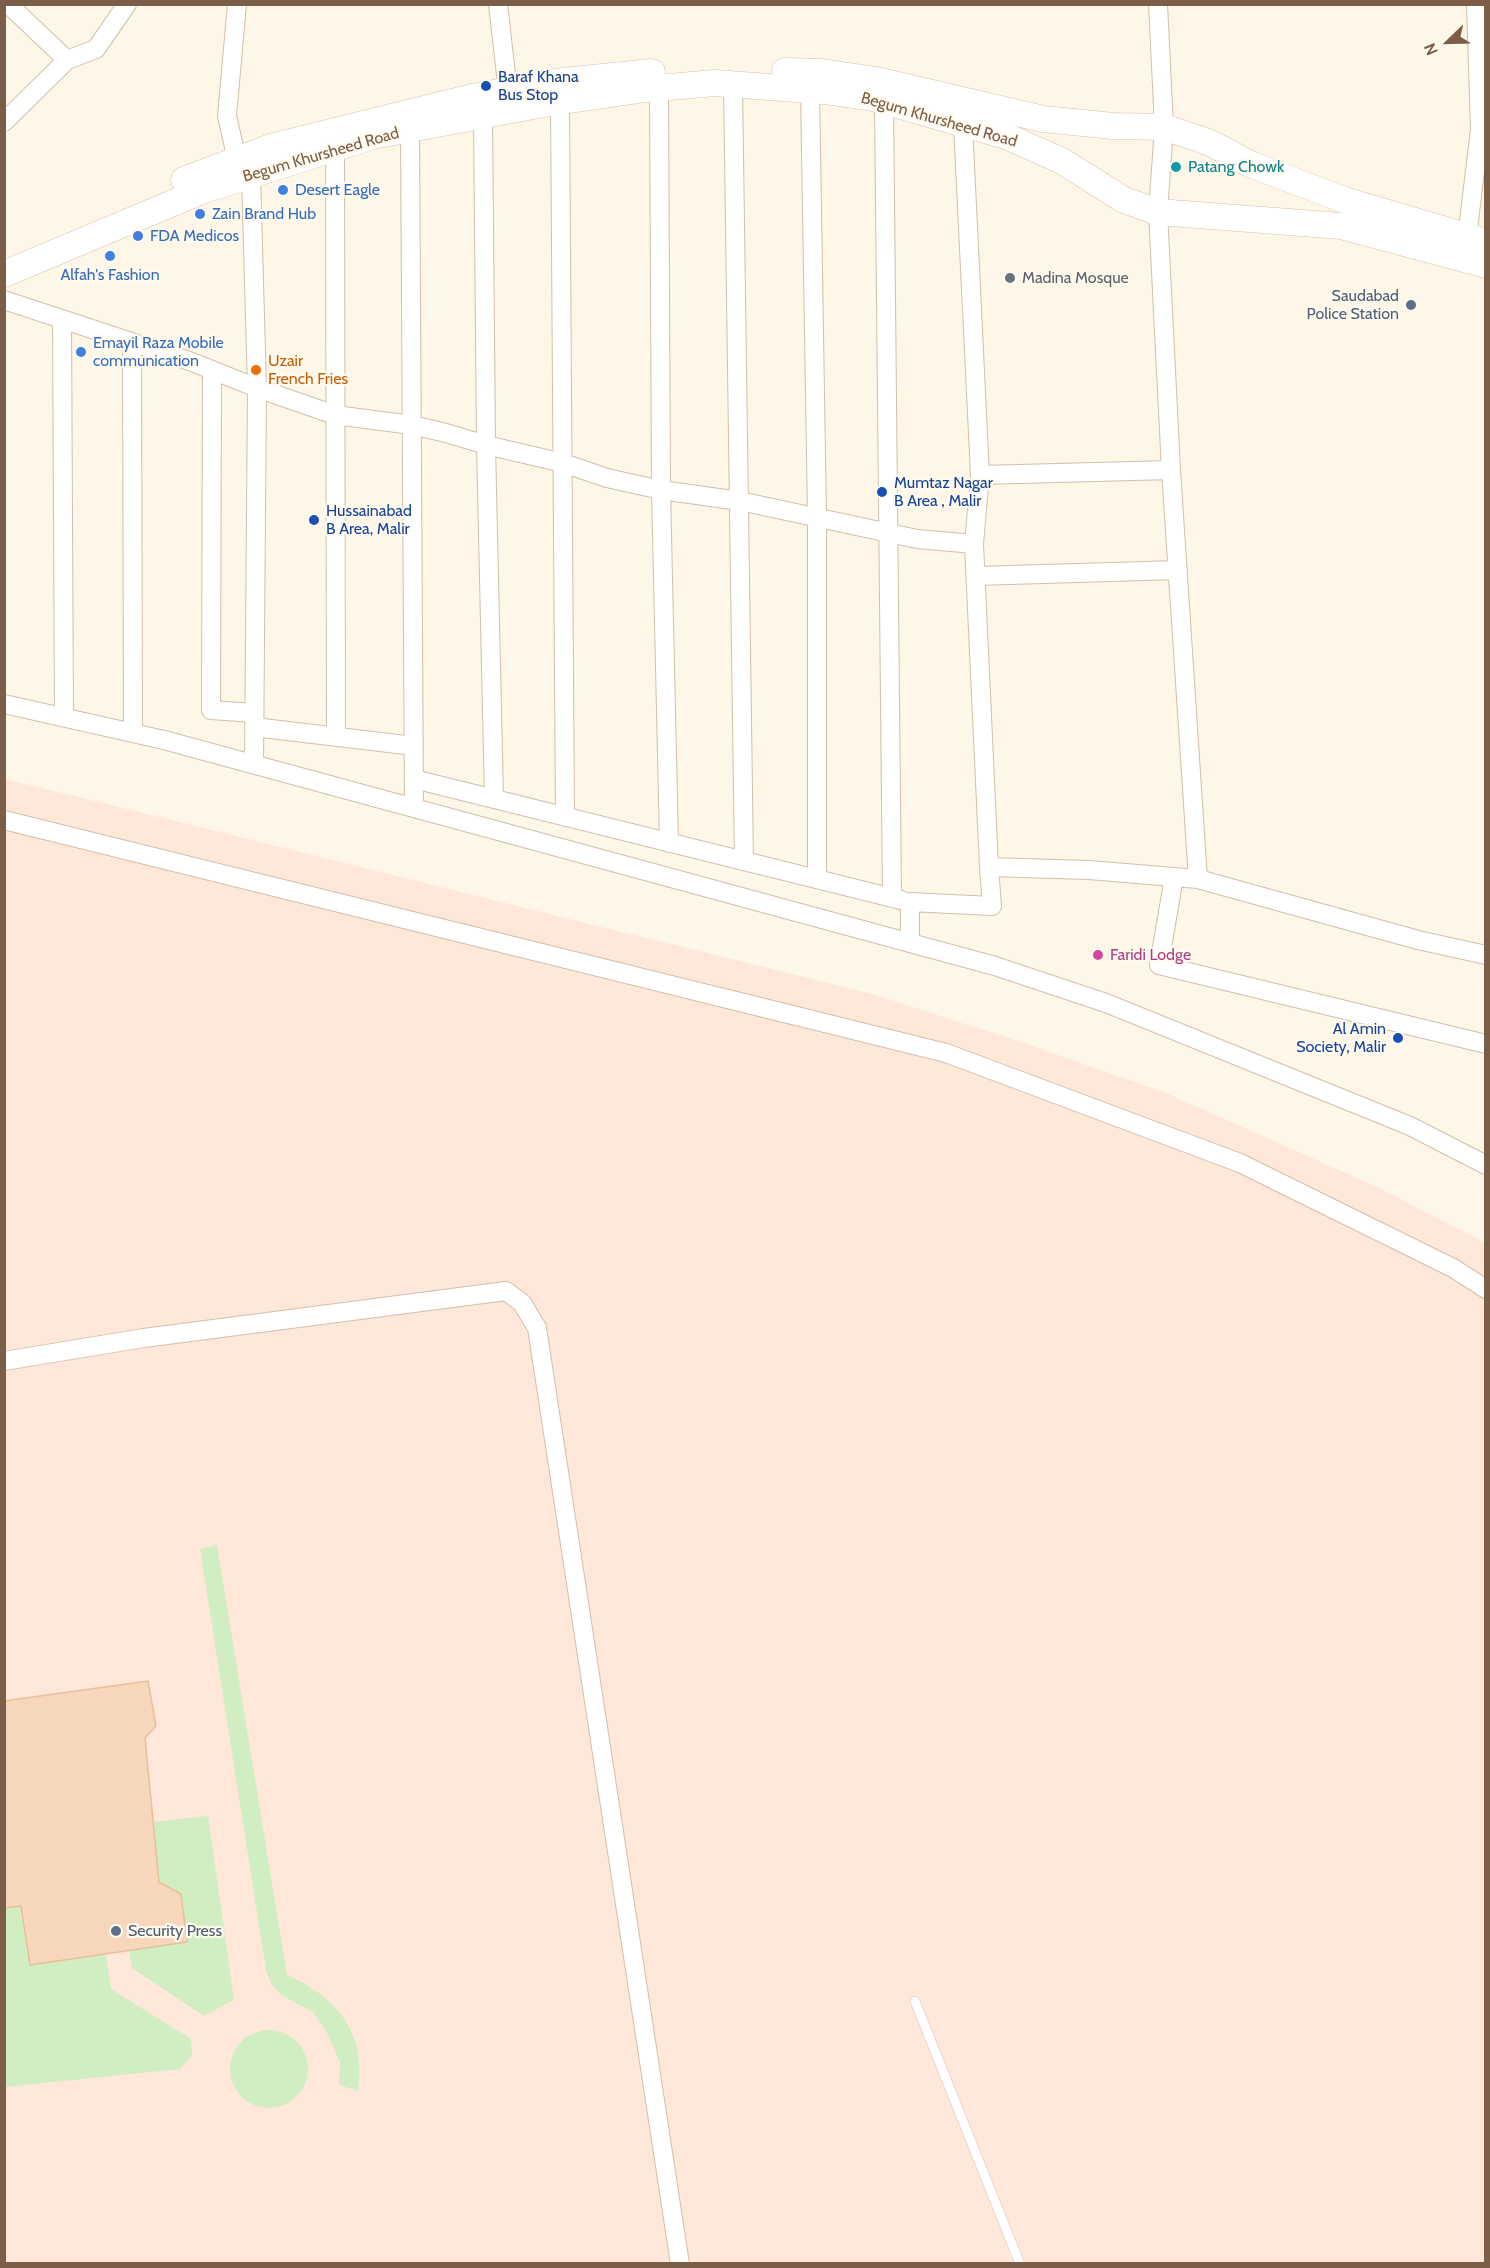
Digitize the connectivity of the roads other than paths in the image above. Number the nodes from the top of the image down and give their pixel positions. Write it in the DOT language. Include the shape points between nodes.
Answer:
graph roads {
  1 [pos="8,4"];
  2 [pos="127,4"];
  3 [pos="237,4"];
  4 [pos="498,4"];
  5 [pos="1158,4"];
  6 [pos="1479,13"];
  7 [pos="67,60"];
  8 [pos="733,84"];
  9 [pos="659,88"];
  10 [pos="810,89"];
  11 [pos="508,100"];
  12 [pos="884,101"];
  13 [pos="560,102"];
  14 [pos="483,116"];
  15 [pos="4,122"];
  16 [pos="963,124"];
  17 [pos="1164,127"];
  18 [pos="410,129"];
  19 [pos="1483,131"];
  20 [pos="335,148"];
  21 [pos="244,168"];
  22 [pos="1158,212"];
  23 [pos="1476,240"];
  24 [pos="4,257"];
  25 [pos="1485,265"];
  26 [pos="4,274"];
  27 [pos="4,300"];
  28 [pos="62,319"];
  29 [pos="132,343"];
  30 [pos="212,370"];
  31 [pos="257,388"];
  32 [pos="335,415"];
  33 [pos="412,425"];
  34 [pos="486,445"];
  35 [pos="563,463"];
  36 [pos="1171,470"];
  37 [pos="980,475"];
  38 [pos="661,490"];
  39 [pos="740,501"];
  40 [pos="817,516"];
  41 [pos="889,533"];
  42 [pos="974,544"];
  43 [pos="1178,570"];
  44 [pos="976,576"];
  45 [pos="4,704"];
  46 [pos="64,717"];
  47 [pos="254,720"];
  48 [pos="133,733"];
  49 [pos="336,737"];
  50 [pos="414,746"];
  51 [pos="254,764"];
  52 [pos="414,779"];
  53 [pos="494,799"];
  54 [pos="414,808"];
  55 [pos="565,817"];
  56 [pos="4,820"];
  57 [pos="669,843"];
  58 [pos="744,861"];
  59 [pos="989,867"];
  60 [pos="1174,877"];
  61 [pos="817,879"];
  62 [pos="1198,879"];
  63 [pos="891,898"];
  64 [pos="910,902"];
  65 [pos="910,943"];
  66 [pos="1485,955"];
  67 [pos="1485,1044"];
  68 [pos="1485,1165"];
  69 [pos="1485,1288"];
  70 [pos="4,1361"];
  71 [pos="915,2001"];
  72 [pos="680,2264"];
  73 [pos="1020,2264"];
  1 -- 7 [label="street"];
  2 -- 7 [label="street" via="96,49"];
  3 -- 21 [label="street" via="227,116"];
  4 -- 11 [label="street"];
  5 -- 17 [label="street"];
  6 -- 19 [label="street"];
  7 -- 15 [label="street"];
  8 -- 9 [label="main road, Begum Khursheed Road"];
  8 -- 10 [label="main road, Begum Khursheed Road"];
  8 -- 39 [label="street"];
  9 -- 13 [label="main road, Begum Khursheed Road"];
  9 -- 38 [label="street"];
  10 -- 12 [label="main road, Begum Khursheed Road"];
  10 -- 40 [label="street"];
  11 -- 13 [label="main road, Begum Khursheed Road"];
  11 -- 14 [label="main road, Begum Khursheed Road"];
  11 -- 17 [label="main road, Begum Khursheed Road" via="613,76 713,68 822,72 876,80 1043,119"];
  11 -- 21 [label="main road, Begum Khursheed Road" via="274,146"];
  12 -- 16 [label="main road, Begum Khursheed Road"];
  12 -- 41 [label="street"];
  13 -- 35 [label="street"];
  14 -- 18 [label="main road, Begum Khursheed Road"];
  14 -- 34 [label="street"];
  16 -- 22 [label="main road, Begum Khursheed Road" via="1034,148 1124,200"];
  16 -- 37 [label="street"];
  17 -- 22 [label="street"];
  17 -- 23 [label="main road, Begum Khursheed Road" via="1344,200"];
  18 -- 20 [label="main road, Begum Khursheed Road"];
  18 -- 33 [label="street"];
  19 -- 23 [label="street"];
  20 -- 21 [label="main road, Begum Khursheed Road"];
  20 -- 32 [label="street"];
  21 -- 24 [label="main road, Begum Khursheed Road" via="178,182"];
  21 -- 26 [label="main road, Begum Khursheed Road" via="204,190"];
  21 -- 31 [label="street"];
  22 -- 25 [label="main road, Begum Khursheed Road" via="1341,226"];
  22 -- 36 [label="street"];
  27 -- 28 [label="street"];
  28 -- 29 [label="street"];
  28 -- 46 [label="street"];
  29 -- 30 [label="street"];
  29 -- 48 [label="street"];
  30 -- 31 [label="street"];
  30 -- 47 [label="street" via="211,710"];
  31 -- 32 [label="street"];
  31 -- 47 [label="street"];
  32 -- 33 [label="street"];
  32 -- 49 [label="street"];
  33 -- 34 [label="street"];
  33 -- 50 [label="street"];
  34 -- 35 [label="street"];
  34 -- 53 [label="street"];
  35 -- 38 [label="street"];
  35 -- 55 [label="street"];
  36 -- 37 [label="street"];
  36 -- 43 [label="street"];
  37 -- 42 [label="street"];
  38 -- 39 [label="street"];
  38 -- 57 [label="street"];
  39 -- 40 [label="street"];
  39 -- 58 [label="street"];
  40 -- 41 [label="street"];
  40 -- 61 [label="street"];
  41 -- 42 [label="street"];
  41 -- 63 [label="street"];
  42 -- 44 [label="street"];
  43 -- 44 [label="street"];
  43 -- 62 [label="street"];
  44 -- 59 [label="street"];
  45 -- 46 [label="street"];
  46 -- 48 [label="street"];
  47 -- 49 [label="street"];
  47 -- 51 [label="street"];
  48 -- 51 [label="street"];
  49 -- 50 [label="street"];
  50 -- 52 [label="street"];
  51 -- 54 [label="street"];
  52 -- 53 [label="street"];
  52 -- 54 [label="street"];
  53 -- 55 [label="street"];
  54 -- 65 [label="street"];
  55 -- 57 [label="street"];
  56 -- 69 [label="street" via="946,1053 1240,1163 1453,1268"];
  57 -- 58 [label="street"];
  58 -- 61 [label="street"];
  59 -- 60 [label="street"];
  59 -- 64 [label="street" via="992,906"];
  60 -- 62 [label="street"];
  60 -- 67 [label="street" via="1159,965"];
  61 -- 63 [label="street"];
  62 -- 66 [label="street"];
  63 -- 64 [label="street"];
  64 -- 65 [label="street"];
  65 -- 68 [label="street" via="995,966 1106,1004 1410,1126"];
  70 -- 72 [label="street" via="144,1338 506,1291 522,1303 537,1328"];
  71 -- 73 [label="lane"];
}
